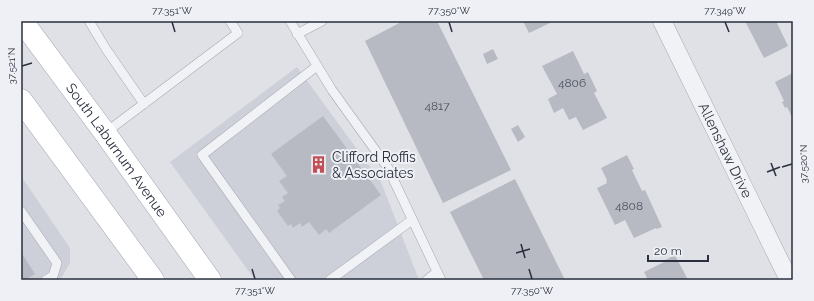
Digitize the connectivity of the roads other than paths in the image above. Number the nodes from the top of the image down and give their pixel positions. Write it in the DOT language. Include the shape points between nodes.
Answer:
graph roads {
  1 [pos="22,21"];
  2 [pos="89,21"];
  3 [pos="230,21"];
  4 [pos="290,21"];
  5 [pos="322,21"];
  6 [pos="662,21"];
  7 [pos="297,34"];
  8 [pos="317,66"];
  9 [pos="21,100"];
  10 [pos="144,104"];
  11 [pos="105,133"];
  12 [pos="21,211"];
  13 [pos="412,220"];
  14 [pos="439,276"];
  15 [pos="46,280"];
  16 [pos="152,280"];
  17 [pos="210,280"];
  18 [pos="291,280"];
  19 [pos="330,280"];
  20 [pos="427,280"];
  21 [pos="789,280"];
  1 -- 11 [label="main road, South Laburnum Avenue"];
  2 -- 10 [label="lane"];
  3 -- 10 [label="lane" via="238,33"];
  4 -- 7 [label="lane"];
  5 -- 7 [label="lane"];
  6 -- 21 [label="street, Allenshaw Drive"];
  7 -- 8 [label="lane"];
  8 -- 13 [label="lane" via="388,168"];
  8 -- 18 [label="lane" via="202,155"];
  9 -- 16 [label="main road"];
  10 -- 11 [label="lane"];
  11 -- 17 [label="main road, South Laburnum Avenue"];
  12 -- 15 [label="lane" via="57,263 53,276"];
  13 -- 14 [label="lane"];
  13 -- 19 [label="lane"];
  14 -- 20 [label="lane"];
}
